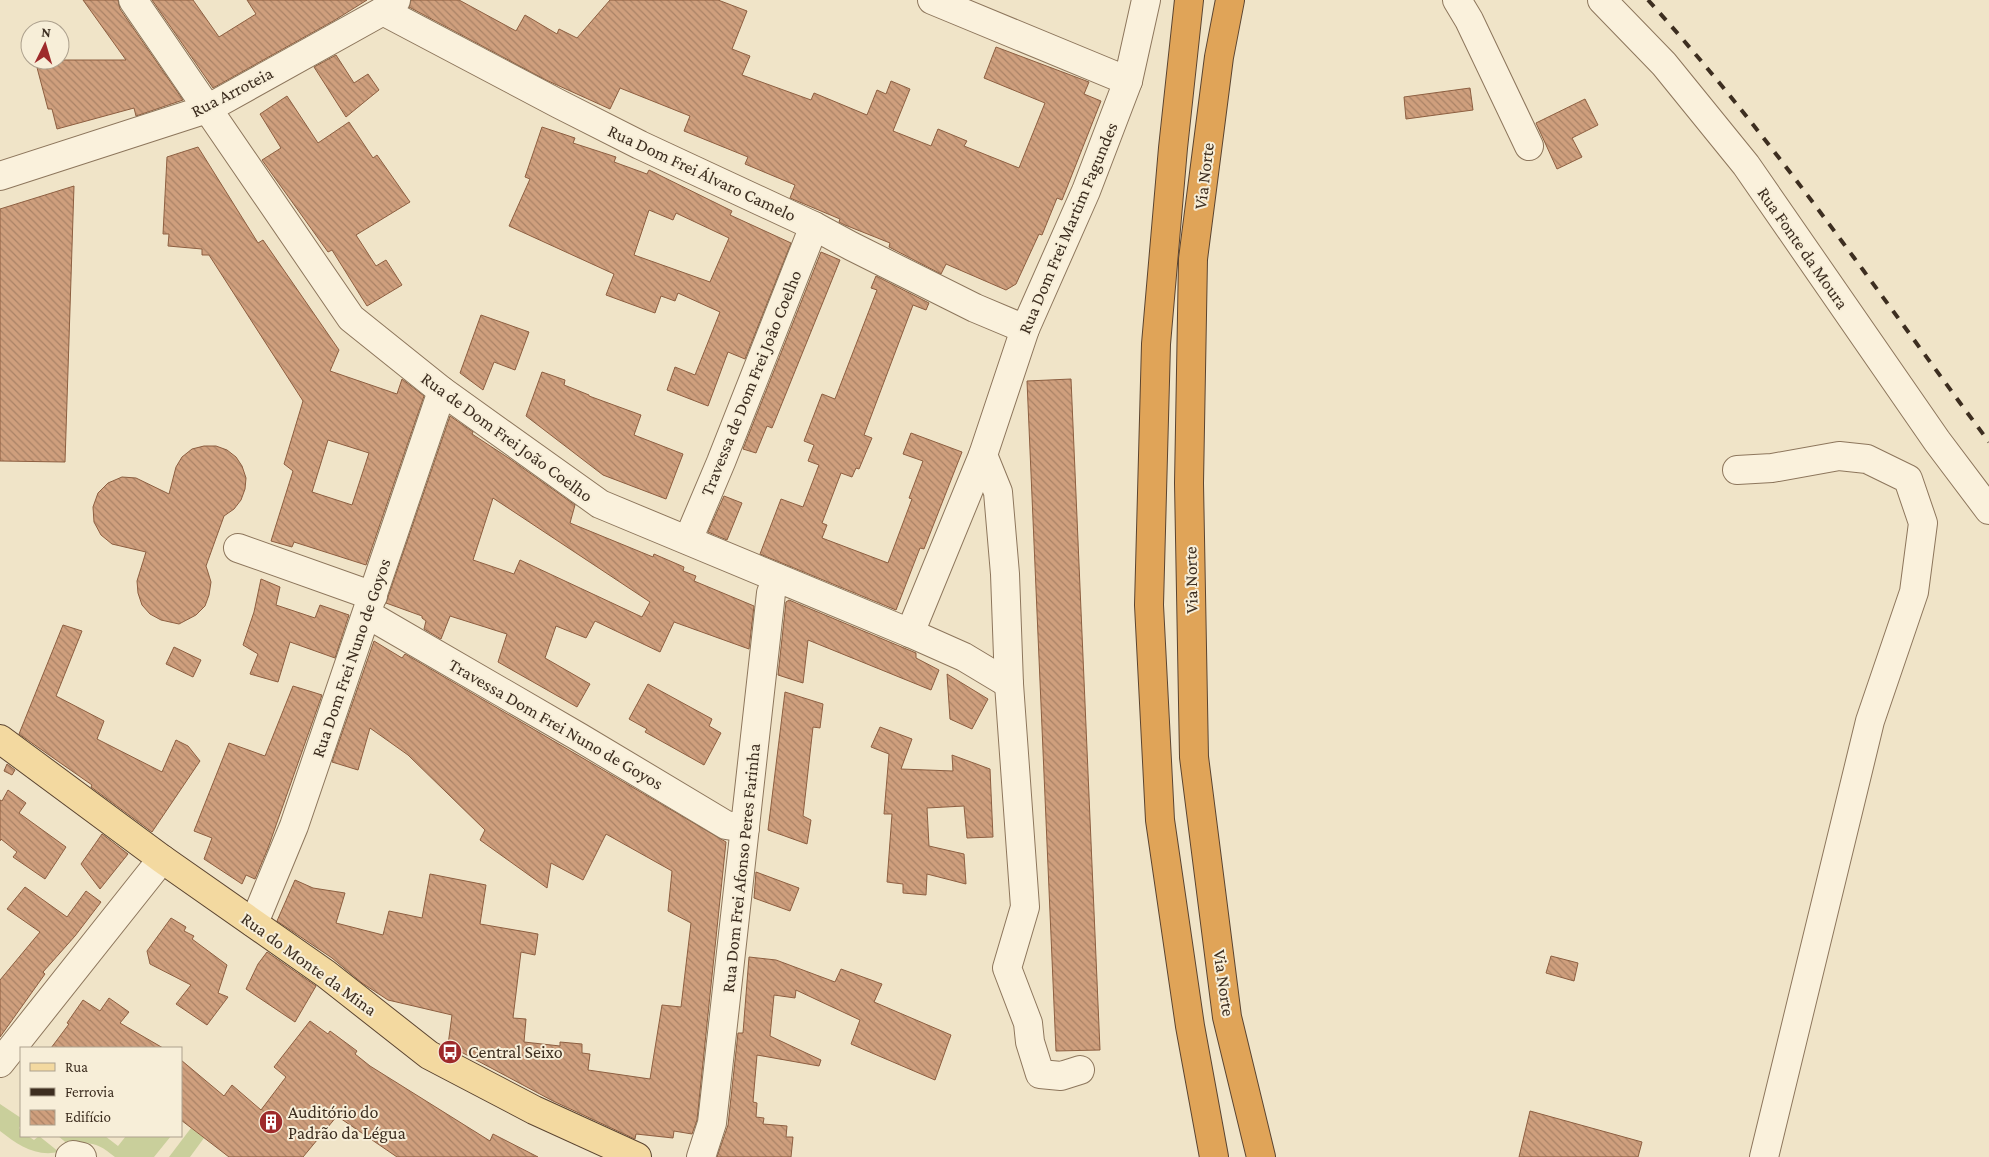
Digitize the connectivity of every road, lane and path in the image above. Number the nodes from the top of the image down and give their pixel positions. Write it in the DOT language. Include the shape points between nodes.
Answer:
graph roads {
  1 [pos="133,0"];
  2 [pos="932,0"];
  3 [pos="1146,0"];
  4 [pos="1189,0"];
  5 [pos="1230,0"];
  6 [pos="1457,0"];
  7 [pos="1602,0"];
  8 [pos="389,5"];
  9 [pos="1128,81"];
  10 [pos="207,109"];
  11 [pos="1529,146"];
  12 [pos="0,176"];
  13 [pos="814,226"];
  14 [pos="1025,329"];
  15 [pos="442,391"];
  16 [pos="983,455"];
  17 [pos="1737,470"];
  18 [pos="1989,510"];
  19 [pos="688,540"];
  20 [pos="238,548"];
  21 [pos="777,578"];
  22 [pos="370,605"];
  23 [pos="910,634"];
  24 [pos="1009,684"];
  25 [pos="0,739"];
  26 [pos="746,828"];
  27 [pos="162,859"];
  28 [pos="254,923"];
  29 [pos="0,1063"];
  30 [pos="1080,1070"];
  31 [pos="636,1157"];
  32 [pos="701,1157"];
  33 [pos="1214,1157"];
  34 [pos="1261,1157"];
  35 [pos="1764,1157"];
  1 -- 10 [label="street, Rua de Dom Frei João Coelho"];
  2 -- 9 [label="street"];
  3 -- 9 [label="street, Rua Dom Frei Martim Fagundes"];
  4 -- 33 [label="highway, Via Norte" via="1156,344 1149,605 1160,820 1190,1026"];
  5 -- 34 [label="highway, Via Norte" via="1219,56 1193,259 1188,483 1194,757 1227,1016"];
  6 -- 11 [label="street"];
  7 -- 18 [label="street, Rua Fonte da Moura" via="1664,64 1746,166 1937,441"];
  8 -- 10 [label="street, Rua Arroteia"];
  8 -- 13 [label="street, Rua Dom Frei Álvaro Camelo" via="567,108"];
  9 -- 14 [label="street, Rua Dom Frei Martim Fagundes" via="1086,191"];
  10 -- 12 [label="street, Rua Arroteia"];
  10 -- 15 [label="street, Rua de Dom Frei João Coelho" via="350,318"];
  13 -- 14 [label="street, Rua Dom Frei Álvaro Camelo" via="975,308"];
  13 -- 19 [label="street, Travessa de Dom Frei João Coelho"];
  14 -- 16 [label="street, Rua Dom Frei Martim Fagundes"];
  15 -- 19 [label="street, Rua de Dom Frei João Coelho" via="600,504"];
  15 -- 22 [label="street, Rua Dom Frei Nuno de Goyos"];
  16 -- 23 [label="street, Rua Dom Frei Martim Fagundes"];
  16 -- 24 [label="street" via="998,492"];
  17 -- 35 [label="street" via="1772,468 1839,456 1866,459 1908,478 1923,523 1914,592 1870,721"];
  19 -- 21 [label="street, Rua de Dom Frei João Coelho"];
  20 -- 22 [label="street, Travessa Dom Frei Nuno de Goyos"];
  21 -- 23 [label="street, Rua de Dom Frei João Coelho"];
  21 -- 26 [label="street, Rua Dom Frei Afonso Peres Farinha" via="770,592"];
  22 -- 26 [label="street, Travessa Dom Frei Nuno de Goyos" via="726,825"];
  22 -- 28 [label="street, Rua Dom Frei Nuno de Goyos" via="294,826"];
  23 -- 24 [label="street" via="964,657"];
  24 -- 30 [label="street" via="1025,907 1007,968 1028,1023 1040,1074 1061,1076"];
  25 -- 27 [label="main road, Rua do Monte da Mina"];
  26 -- 32 [label="street, Rua Dom Frei Afonso Peres Farinha" via="712,1123"];
  27 -- 28 [label="main road, Rua do Monte da Mina"];
  27 -- 29 [label="street"];
  28 -- 31 [label="main road, Rua do Monte da Mina" via="326,974 429,1055 534,1110"];
}
